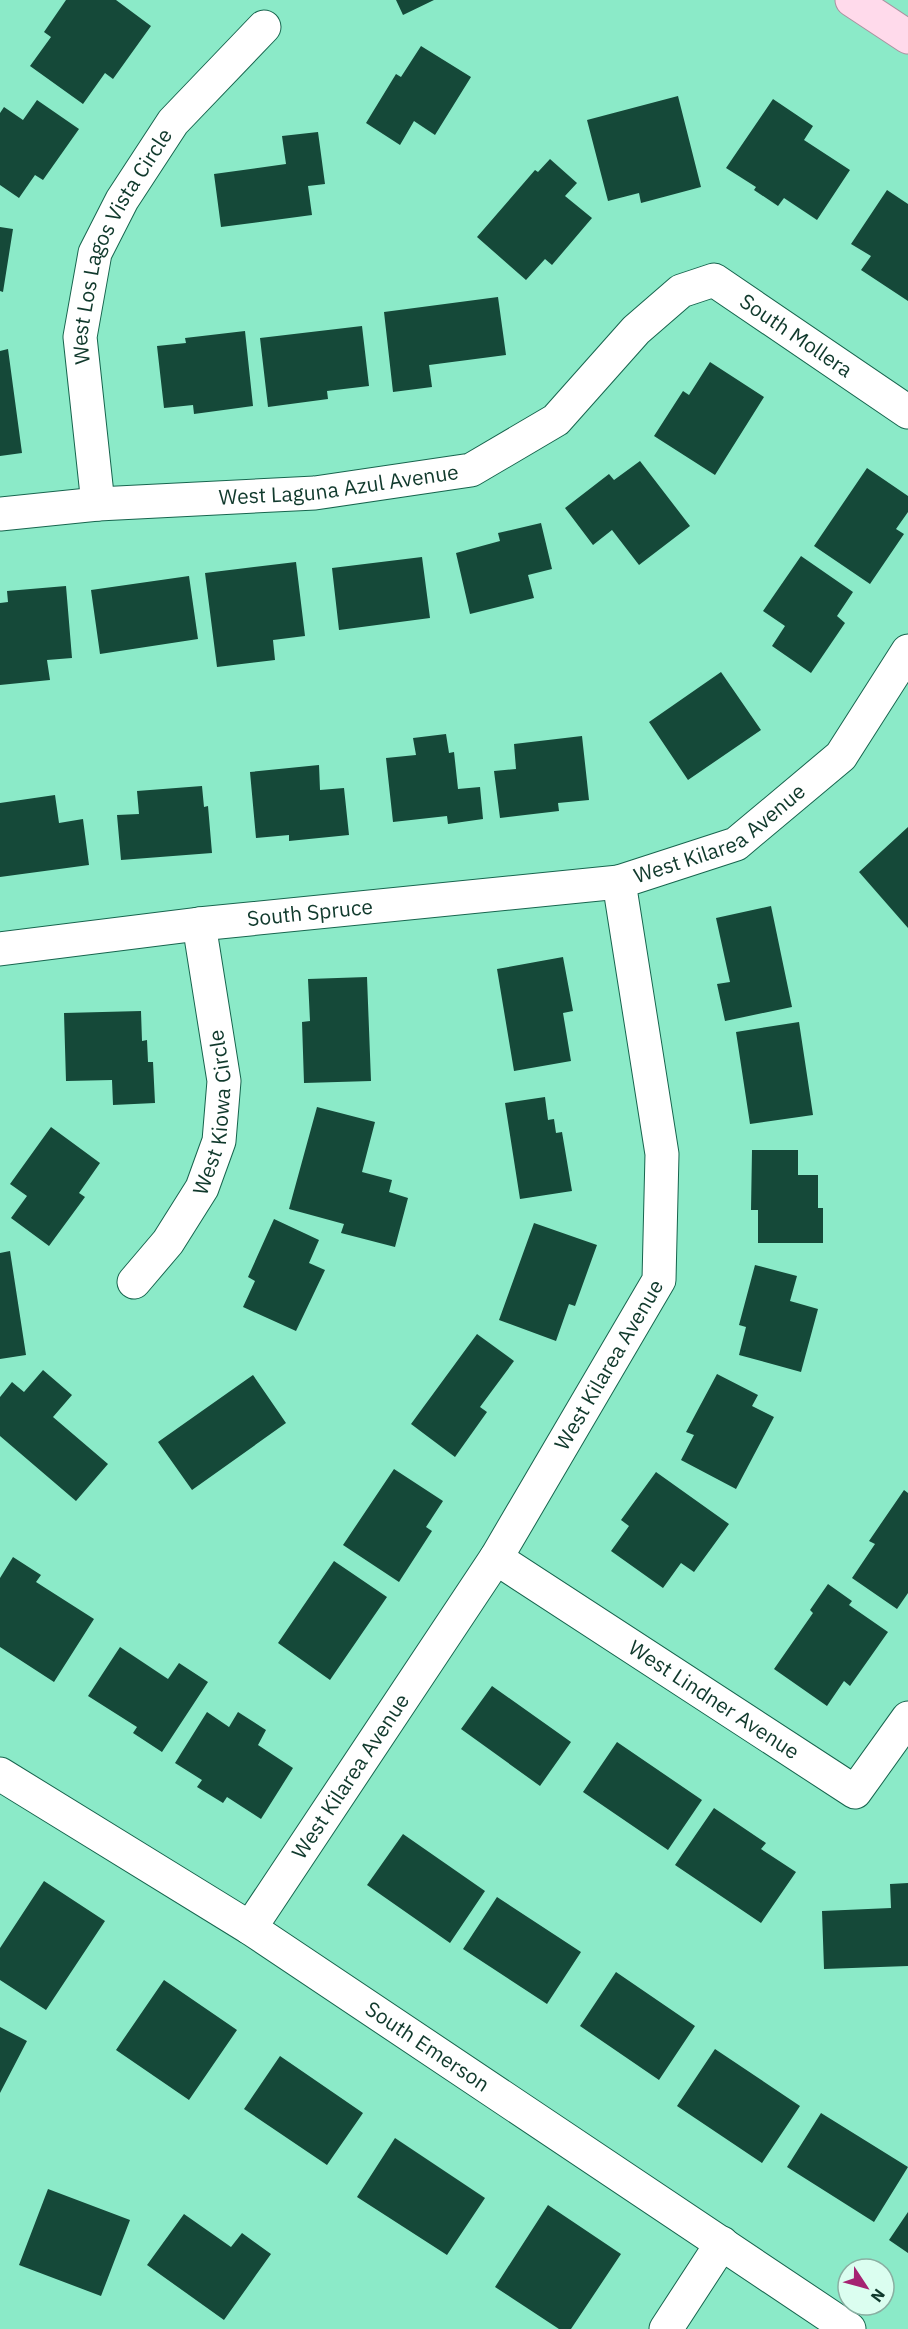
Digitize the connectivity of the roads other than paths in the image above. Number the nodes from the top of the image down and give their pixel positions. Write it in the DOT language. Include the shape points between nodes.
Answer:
graph roads {
  1 [pos="852,0"];
  2 [pos="264,27"];
  3 [pos="908,37"];
  4 [pos="681,291"];
  5 [pos="908,412"];
  6 [pos="98,504"];
  7 [pos="0,514"];
  8 [pos="908,651"];
  9 [pos="619,882"];
  10 [pos="199,924"];
  11 [pos="0,949"];
  12 [pos="134,1282"];
  13 [pos="496,1558"];
  14 [pos="908,1718"];
  15 [pos="0,1774"];
  16 [pos="250,1928"];
  17 [pos="722,2243"];
  18 [pos="666,2329"];
  19 [pos="849,2329"];
  1 -- 3 [label="main road"];
  2 -- 6 [label="street, West Los Lagos Vista Circle" via="173,122 122,200 95,254 80,337"];
  4 -- 5 [label="street, South Mollera" via="714,280"];
  4 -- 6 [label="street, West Laguna Azul Avenue" via="636,330 556,420 471,470 315,493"];
  6 -- 7 [label="street, West Laguna Azul Avenue"];
  8 -- 9 [label="street, West Kilarea Avenue" via="841,756 736,844"];
  9 -- 10 [label="street, South Spruce"];
  9 -- 13 [label="street, West Kilarea Avenue" via="662,1154 659,1280"];
  10 -- 11 [label="street, South Spruce"];
  10 -- 12 [label="street, West Kiowa Circle" via="224,1081 219,1141 202,1188 168,1242"];
  13 -- 14 [label="street, West Lindner Avenue" via="855,1792"];
  13 -- 16 [label="street, West Kilarea Avenue"];
  15 -- 16 [label="street, South Emerson"];
  16 -- 17 [label="street, South Emerson"];
  17 -- 18 [label="street"];
  17 -- 19 [label="street, South Emerson"];
}
